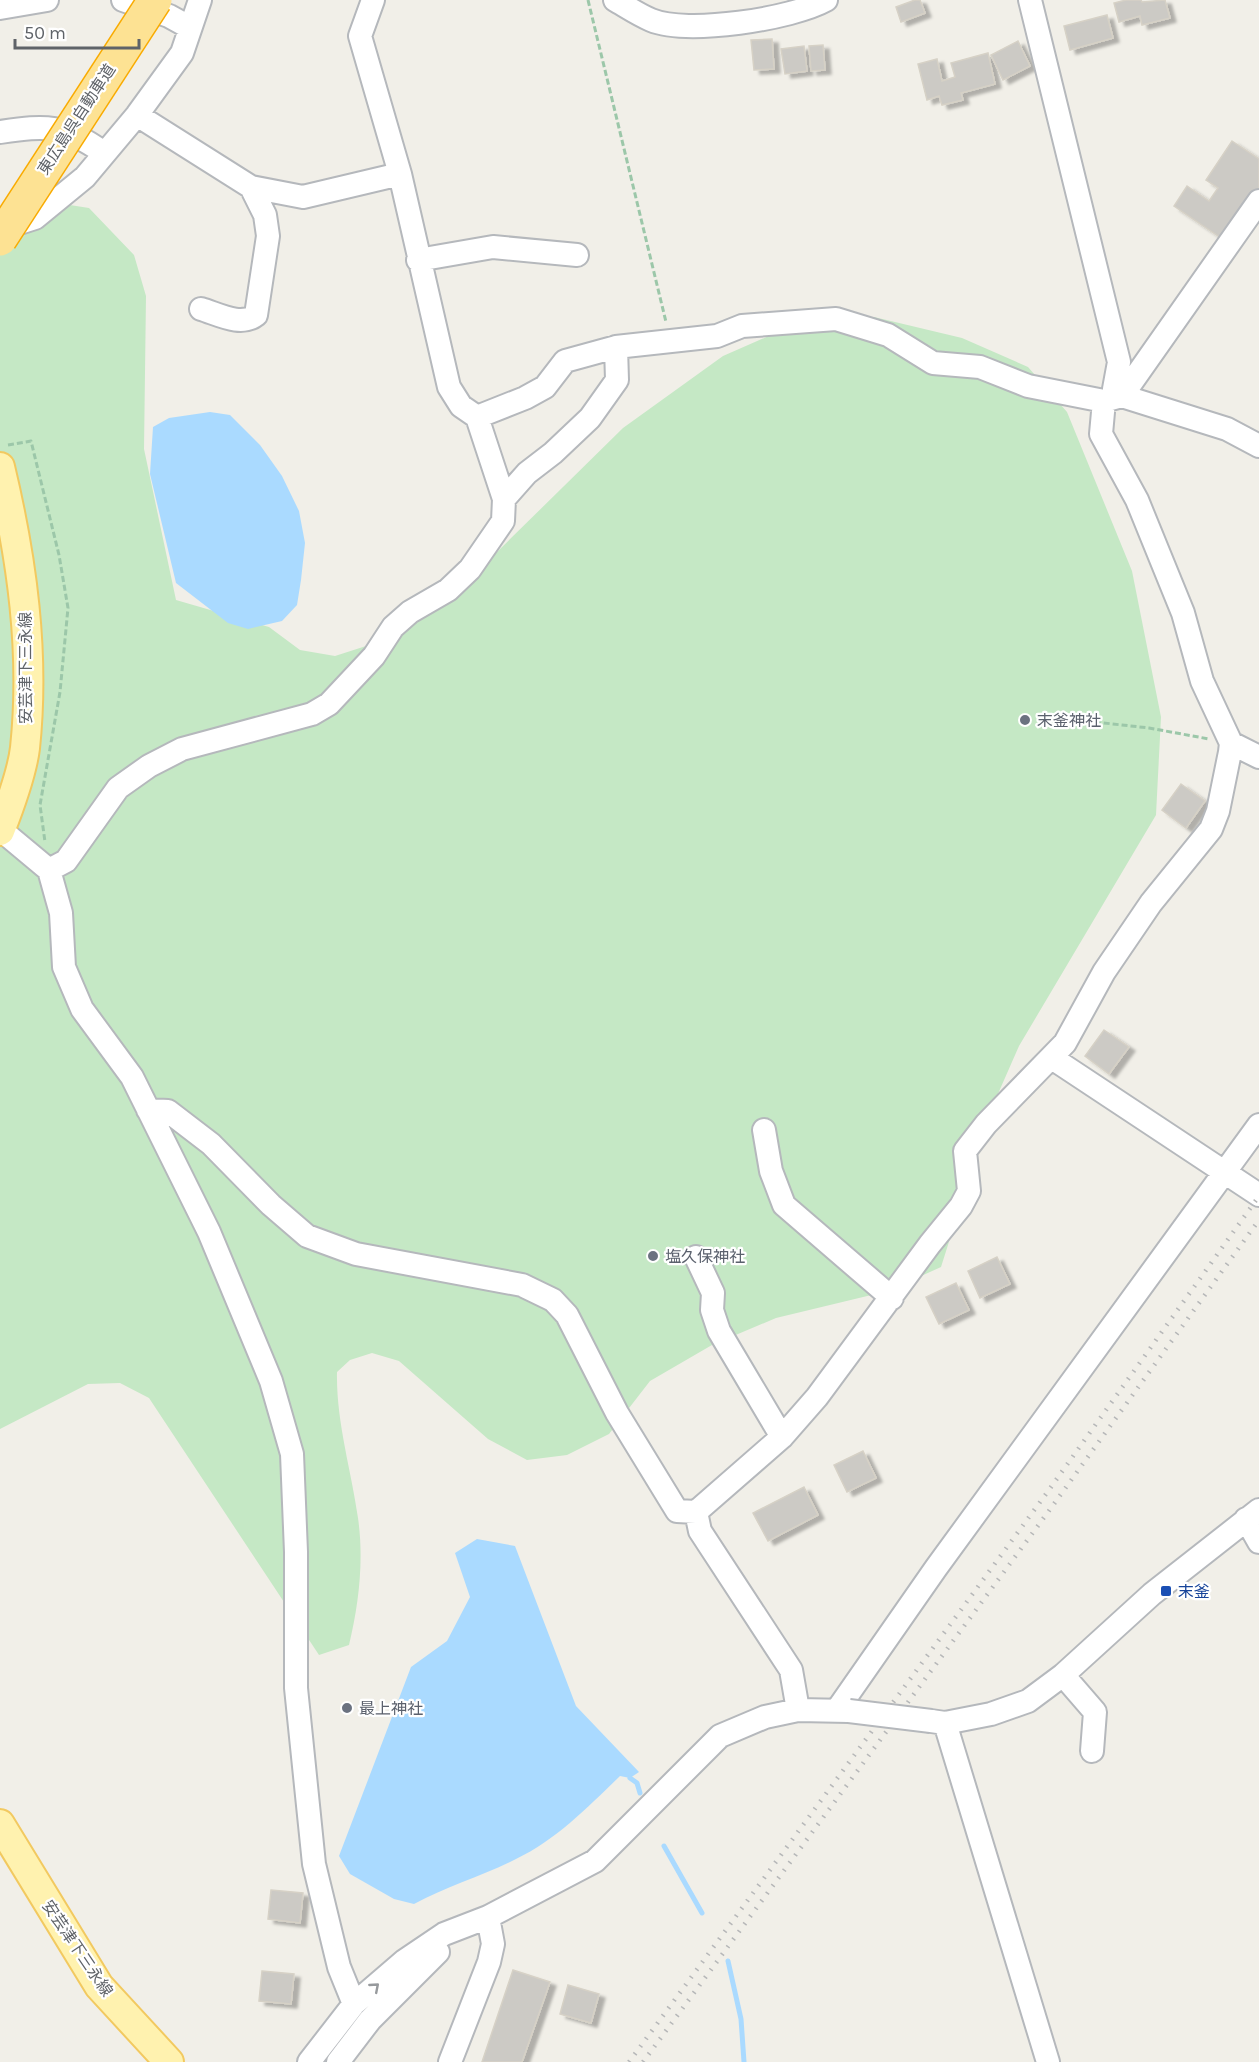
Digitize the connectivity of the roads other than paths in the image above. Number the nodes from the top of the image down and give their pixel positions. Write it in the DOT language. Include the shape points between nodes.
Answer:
graph roads {
  1 [pos="47,0"];
  2 [pos="123,0"];
  3 [pos="147,0"];
  4 [pos="154,0"];
  5 [pos="200,0"];
  6 [pos="373,0"];
  7 [pos="615,0"];
  8 [pos="826,0"];
  9 [pos="1030,0"];
  10 [pos="0,8"];
  11 [pos="189,27"];
  12 [pos="99,82"];
  13 [pos="137,115"];
  14 [pos="3,134"];
  15 [pos="104,153"];
  16 [pos="400,174"];
  17 [pos="250,187"];
  18 [pos="1259,201"];
  19 [pos="0,230"];
  20 [pos="0,239"];
  21 [pos="577,255"];
  22 [pos="418,260"];
  23 [pos="201,309"];
  24 [pos="615,347"];
  25 [pos="1113,399"];
  26 [pos="477,417"];
  27 [pos="1259,446"];
  28 [pos="0,467"];
  29 [pos="504,499"];
  30 [pos="1231,743"];
  31 [pos="1259,757"];
  32 [pos="0,831"];
  33 [pos="50,870"];
  34 [pos="1052,1058"];
  35 [pos="148,1110"];
  36 [pos="1259,1125"];
  37 [pos="764,1130"];
  38 [pos="1229,1174"];
  39 [pos="1259,1195"];
  40 [pos="696,1257"];
  41 [pos="892,1298"];
  42 [pos="783,1437"];
  43 [pos="696,1512"];
  44 [pos="1252,1515"];
  45 [pos="1259,1542"];
  46 [pos="1063,1675"];
  47 [pos="798,1710"];
  48 [pos="843,1711"];
  49 [pos="938,1722"];
  50 [pos="1092,1751"];
  51 [pos="0,1824"];
  52 [pos="488,1917"];
  53 [pos="354,2004"];
  54 [pos="169,2062"];
  55 [pos="309,2062"];
  56 [pos="338,2062"];
  57 [pos="450,2062"];
  58 [pos="1048,2062"];
  1 -- 10 [label="street"];
  2 -- 11 [label="street"];
  3 -- 12 [label="highway, bridge"];
  4 -- 12 [label="highway, 東広島呉自動車道, bridge"];
  5 -- 11 [label="street"];
  6 -- 16 [label="street" via="360,36"];
  7 -- 8 [label="street" via="652,21 671,24 772,19"];
  9 -- 25 [label="street" via="1119,362"];
  11 -- 13 [label="street" via="182,53"];
  12 -- 20 [label="highway, 東広島呉自動車道, bridge"];
  13 -- 15 [label="street"];
  13 -- 17 [label="street"];
  14 -- 15 [label="street" via="44,126 64,129"];
  15 -- 19 [label="street" via="85,177 35,218"];
  16 -- 17 [label="street" via="303,197"];
  16 -- 22 [label="street"];
  17 -- 23 [label="street" via="265,215 268,236 256,315 241,321"];
  18 -- 25 [label="street"];
  21 -- 22 [label="street" via="493,247"];
  22 -- 26 [label="street" via="449,387 461,405"];
  24 -- 25 [label="street" via="717,336 742,326 836,320 888,335 933,363 980,367 1028,386"];
  24 -- 26 [label="street" via="565,361 545,387"];
  24 -- 29 [label="street" via="617,380 590,418 527,473"];
  25 -- 27 [label="street" via="1227,429"];
  25 -- 30 [label="street" via="1101,434 1137,500 1182,613 1202,681"];
  26 -- 29 [label="street"];
  28 -- 32 [label="main road, 安芸津下三永線" via="17,536 28,633 25,750"];
  29 -- 33 [label="street" via="503,521 470,569 448,590 393,627 374,656 328,704 312,714 182,749 149,766 118,788 66,861"];
  30 -- 31 [label="street"];
  30 -- 34 [label="street" via="1211,829 1151,903"];
  32 -- 33 [label="street"];
  33 -- 35 [label="street" via="61,913 64,967 82,1009 132,1077"];
  34 -- 38 [label="street"];
  34 -- 41 [label="street" via="986,1124 965,1151 969,1191"];
  35 -- 43 [label="street" via="168,1111 211,1144 307,1236 356,1254 522,1285 553,1300 567,1316 617,1413 677,1511"];
  35 -- 53 [label="street" via="218,1253 271,1381 292,1454 296,1688 314,1864 339,1968"];
  36 -- 38 [label="street"];
  37 -- 41 [label="street" via="771,1172 784,1205"];
  38 -- 39 [label="street"];
  38 -- 48 [label="street" via="936,1568"];
  40 -- 42 [label="street" via="713,1293 712,1310 719,1331"];
  41 -- 42 [label="street"];
  42 -- 43 [label="street"];
  43 -- 47 [label="street" via="700,1531 791,1670"];
  44 -- 45 [label="street"];
  44 -- 46 [label="street" via="1152,1594"];
  46 -- 49 [label="street" via="1028,1701 991,1714"];
  46 -- 50 [label="street" via="1095,1712"];
  47 -- 48 [label="street"];
  47 -- 52 [label="street" via="765,1717 720,1736 595,1862"];
  48 -- 49 [label="street, bridge"];
  49 -- 58 [label="street"];
  51 -- 54 [label="main road, 安芸津下三永線" via="99,1986"];
  53 -- 52 [label="street, one-way" via="404,1961 444,1934"];
  52 -- 56 [label="street" via="434,1954 370,2020"];
  52 -- 57 [label="street" via="493,1944 489,1962"];
  53 -- 55 [label="street"];
}
